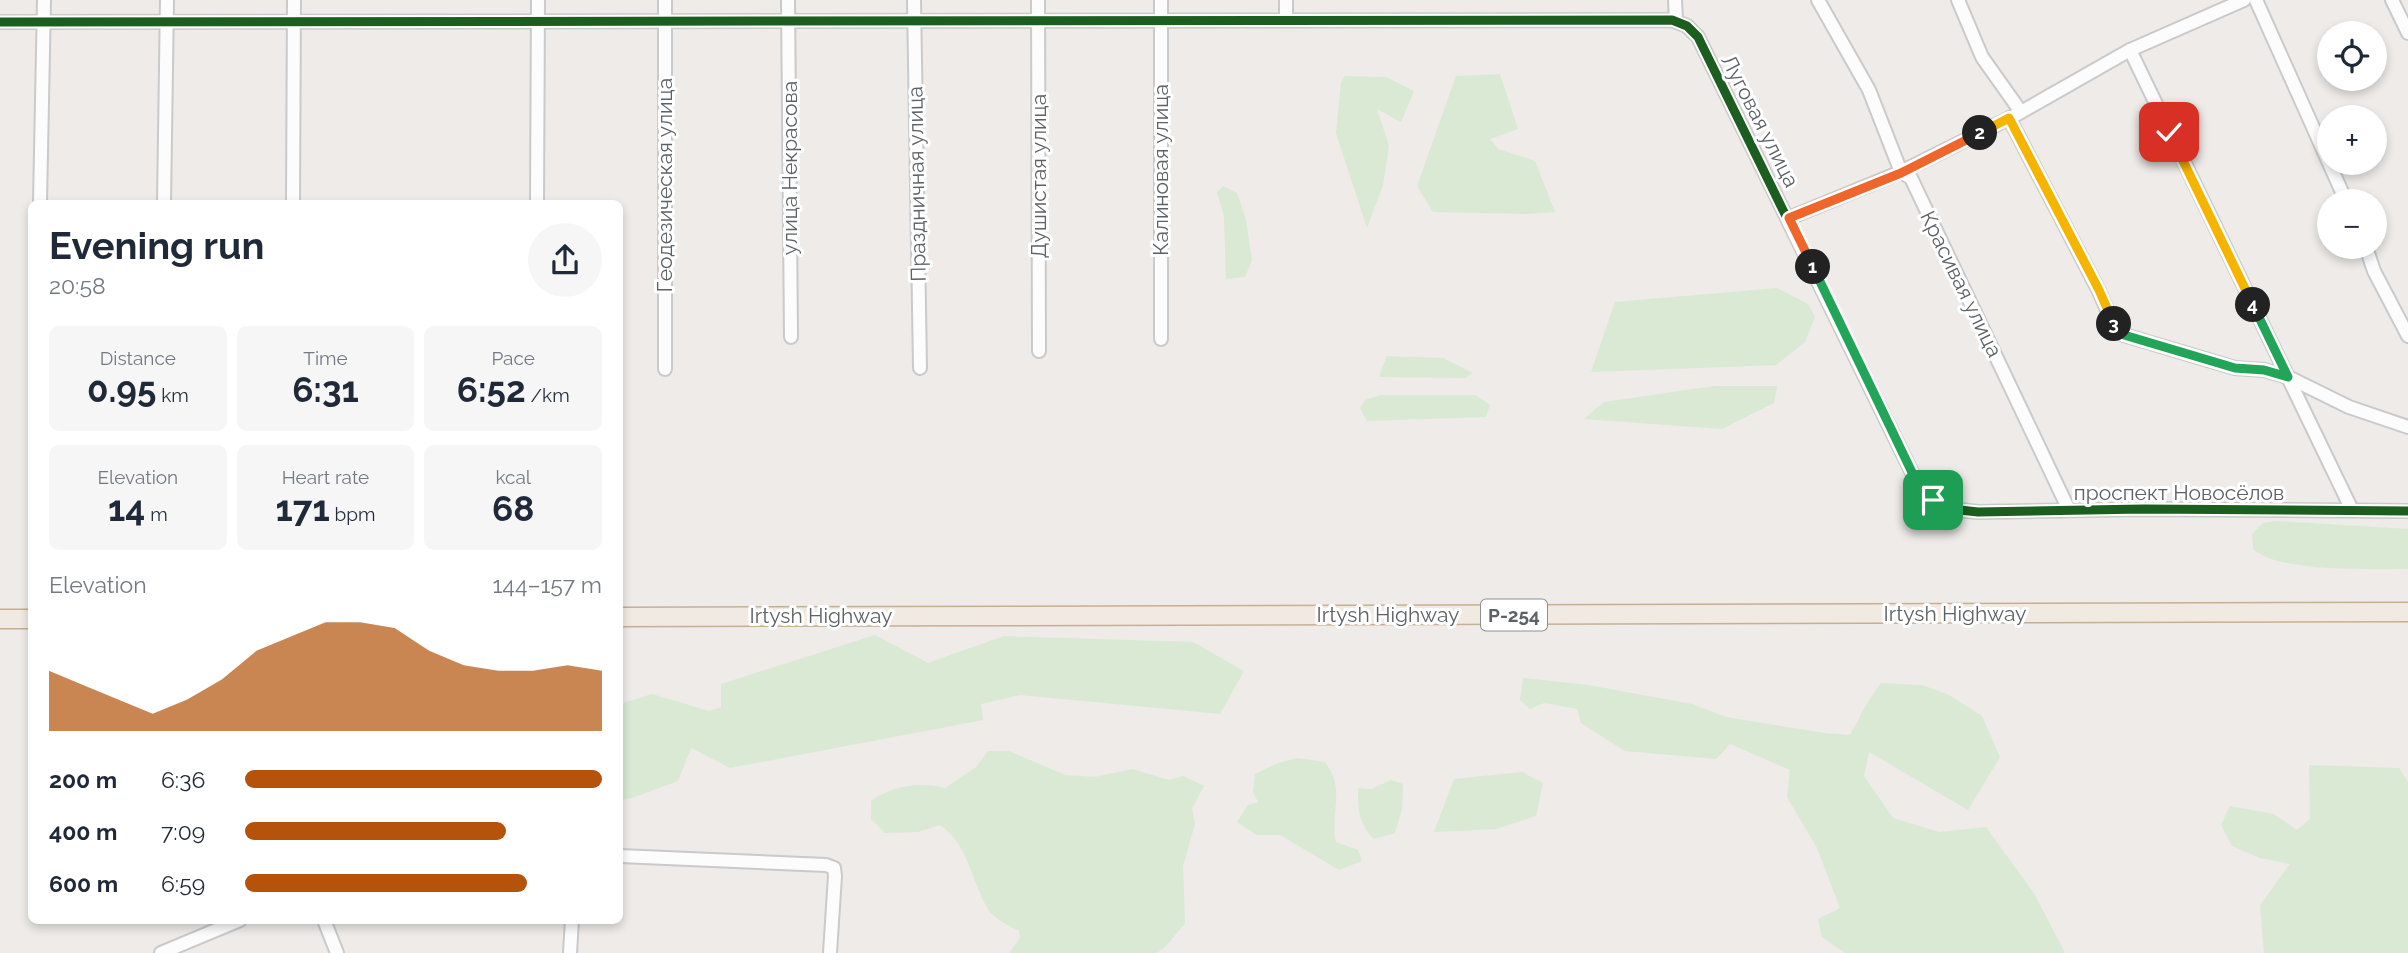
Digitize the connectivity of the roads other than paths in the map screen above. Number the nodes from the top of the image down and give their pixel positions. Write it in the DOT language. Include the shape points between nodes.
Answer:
graph roads {
  1 [pos="44,0"];
  2 [pos="167,0"];
  3 [pos="294,0"];
  4 [pos="538,0"];
  5 [pos="665,0"];
  6 [pos="788,0"];
  7 [pos="914,0"];
  8 [pos="1038,0"];
  9 [pos="1161,0"];
  10 [pos="1286,0"];
  11 [pos="1675,0"];
  12 [pos="1818,0"];
  13 [pos="1958,0"];
  14 [pos="2244,0"];
  15 [pos="2256,0"];
  16 [pos="2392,0"];
  17 [pos="788,20"];
  18 [pos="1161,20"];
  19 [pos="1286,20"];
  20 [pos="294,21"];
  21 [pos="665,21"];
  22 [pos="914,21"];
  23 [pos="1039,21"];
  24 [pos="1676,21"];
  25 [pos="0,22"];
  26 [pos="44,22"];
  27 [pos="167,22"];
  28 [pos="537,22"];
  29 [pos="2408,33"];
  30 [pos="2130,50"];
  31 [pos="2015,115"];
  32 [pos="1901,173"];
  33 [pos="2341,189"];
  34 [pos="40,200"];
  35 [pos="164,200"];
  36 [pos="293,200"];
  37 [pos="537,200"];
  38 [pos="1789,218"];
  39 [pos="2370,259"];
  40 [pos="2408,336"];
  41 [pos="791,337"];
  42 [pos="1161,340"];
  43 [pos="1039,351"];
  44 [pos="920,368"];
  45 [pos="666,369"];
  46 [pos="2288,377"];
  47 [pos="2408,427"];
  48 [pos="1951,509"];
  49 [pos="2069,510"];
  50 [pos="2352,510"];
  51 [pos="2408,511"];
  52 [pos="2408,612"];
  53 [pos="623,617"];
  54 [pos="0,619"];
  55 [pos="28,619"];
  56 [pos="623,856"];
  57 [pos="230,924"];
  58 [pos="326,924"];
  59 [pos="572,924"];
  60 [pos="161,953"];
  61 [pos="337,953"];
  62 [pos="570,953"];
  63 [pos="830,953"];
  1 -- 26 [label="street"];
  2 -- 27 [label="street"];
  3 -- 20 [label="street"];
  4 -- 28 [label="street"];
  5 -- 21 [label="street, Геодезическая улица"];
  6 -- 17 [label="street, улица Некрасова"];
  7 -- 22 [label="street, Праздничная улица"];
  8 -- 23 [label="street, Душистая улица"];
  9 -- 18 [label="street, Калиновая улица"];
  10 -- 19 [label="street"];
  11 -- 24 [label="street"];
  12 -- 32 [label="street, Красивая улица" via="1870,90"];
  13 -- 31 [label="street" via="1982,57"];
  14 -- 30 [label="street"];
  15 -- 33 [label="street"];
  16 -- 29 [label="street"];
  17 -- 21 [label="street"];
  17 -- 22 [label="street"];
  17 -- 41 [label="street, улица Некрасова"];
  18 -- 19 [label="street"];
  18 -- 23 [label="street"];
  18 -- 42 [label="street, Калиновая улица"];
  19 -- 24 [label="street"];
  20 -- 27 [label="street"];
  20 -- 28 [label="street"];
  20 -- 36 [label="street"];
  21 -- 28 [label="street"];
  21 -- 45 [label="street, Геодезическая улица"];
  22 -- 23 [label="street"];
  22 -- 44 [label="street, Праздничная улица"];
  23 -- 43 [label="street, Душистая улица"];
  24 -- 38 [label="street, Луговая улица" via="1698,37"];
  25 -- 26 [label="street"];
  26 -- 27 [label="street"];
  26 -- 34 [label="street"];
  27 -- 35 [label="street"];
  28 -- 37 [label="street"];
  30 -- 31 [label="street"];
  30 -- 46 [label="street"];
  31 -- 32 [label="street"];
  31 -- 46 [label="street" via="2114,326 2124,335 2235,368"];
  32 -- 38 [label="street"];
  32 -- 49 [label="street, Красивая улица" via="1911,178"];
  38 -- 48 [label="street, Луговая улица" via="1922,493"];
  39 -- 40 [label="street"];
  46 -- 47 [label="street" via="2349,407"];
  46 -- 50 [label="street"];
  48 -- 49 [label="street, проспект Новосёлов"];
  49 -- 50 [label="street, проспект Новосёлов"];
  50 -- 51 [label="street, проспект Новосёлов"];
  52 -- 53 [label="highway, Irtysh Highway / Р-254"];
  54 -- 55 [label="highway"];
  56 -- 63 [label="street" via="826,865 834,869 835,876"];
  57 -- 60 [label="street"];
  58 -- 61 [label="street"];
  59 -- 62 [label="street"];
}
